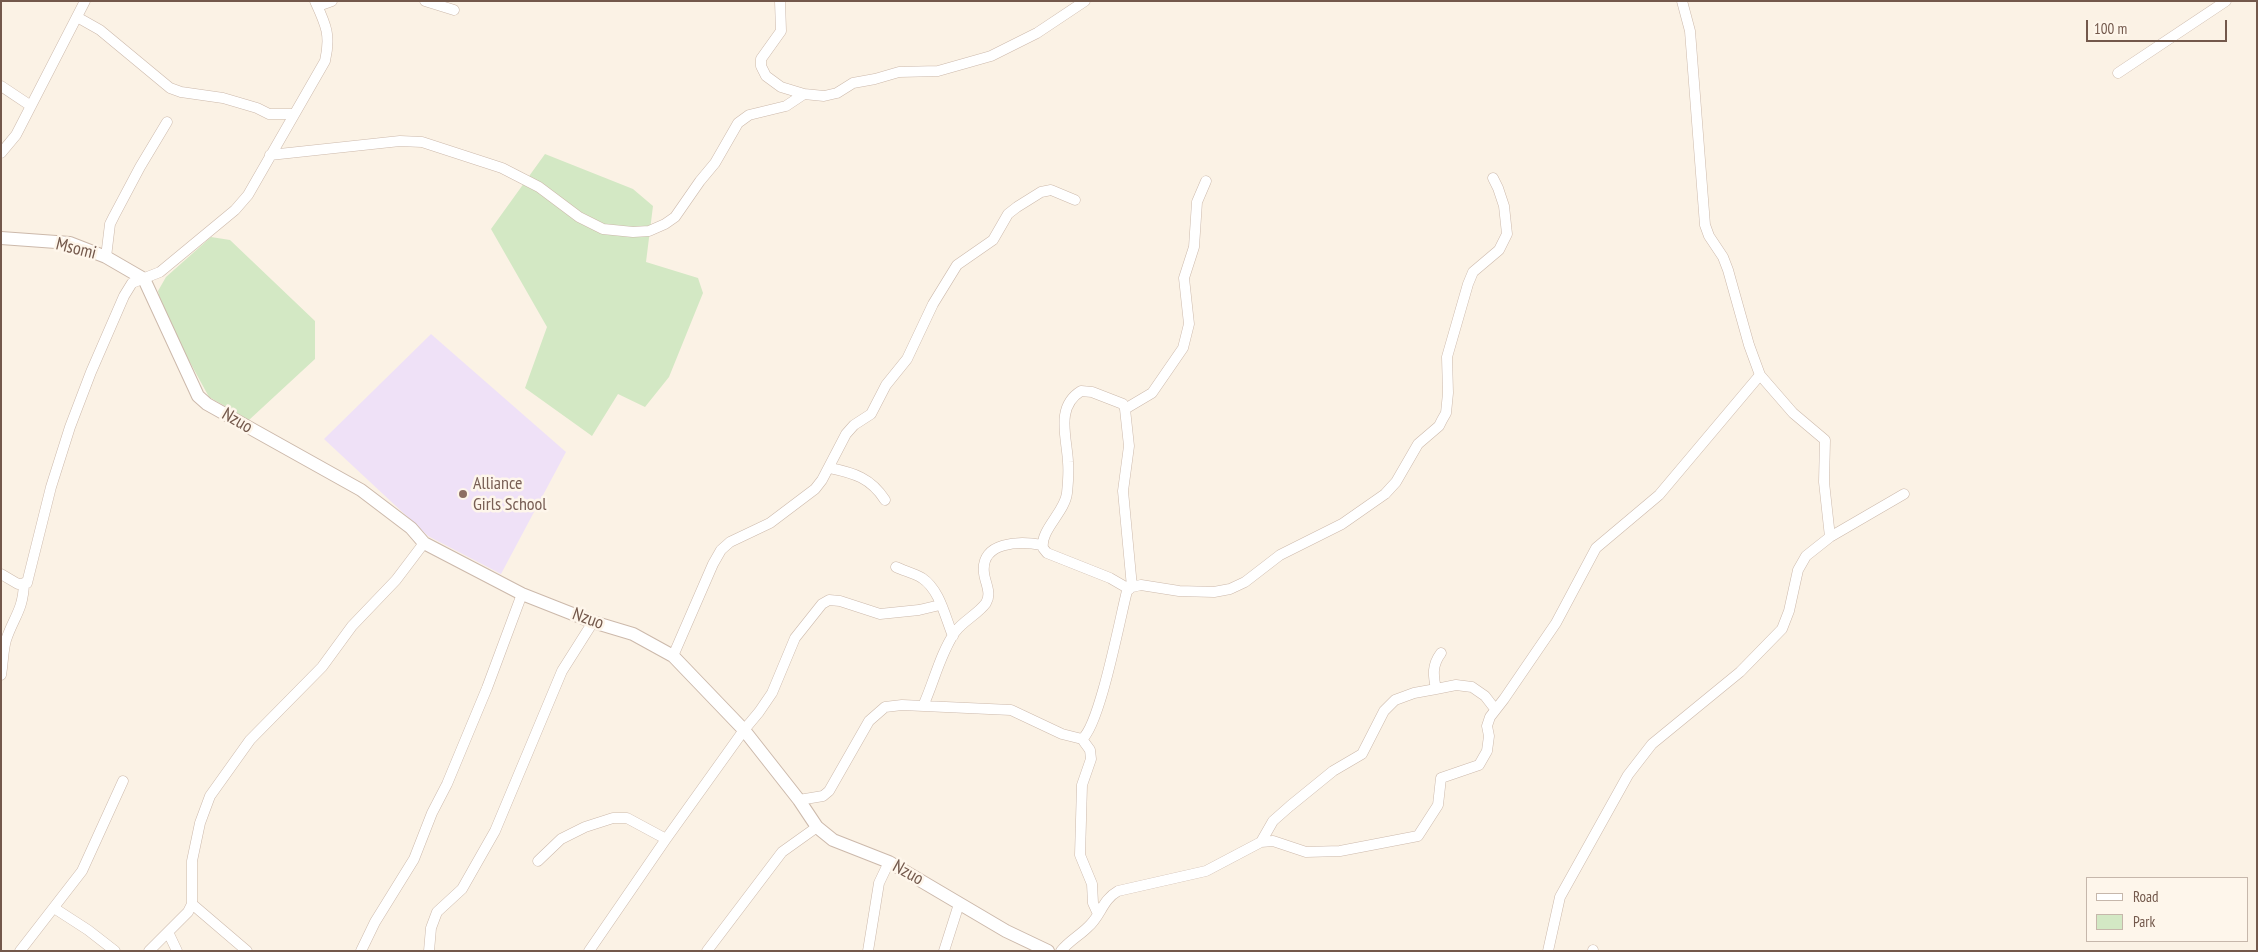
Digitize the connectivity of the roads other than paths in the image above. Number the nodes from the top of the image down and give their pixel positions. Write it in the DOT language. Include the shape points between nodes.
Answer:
graph roads {
  1 [pos="85,1"];
  2 [pos="332,1"];
  3 [pos="425,1"];
  4 [pos="780,1"];
  5 [pos="1085,1"];
  6 [pos="1682,1"];
  7 [pos="2226,1"];
  8 [pos="316,4"];
  9 [pos="454,10"];
  10 [pos="77,17"];
  11 [pos="2118,73"];
  12 [pos="1,86"];
  13 [pos="804,94"];
  14 [pos="31,106"];
  15 [pos="294,114"];
  16 [pos="167,122"];
  17 [pos="1,153"];
  18 [pos="270,155"];
  19 [pos="1492,178"];
  20 [pos="1206,181"];
  21 [pos="1075,200"];
  22 [pos="1,238"];
  23 [pos="106,257"];
  24 [pos="144,279"];
  25 [pos="1760,375"];
  26 [pos="1125,409"];
  27 [pos="830,468"];
  28 [pos="1904,494"];
  29 [pos="885,500"];
  30 [pos="1830,537"];
  31 [pos="424,543"];
  32 [pos="1042,545"];
  33 [pos="896,568"];
  34 [pos="1,574"];
  35 [pos="24,583"];
  36 [pos="1131,588"];
  37 [pos="522,594"];
  38 [pos="940,605"];
  39 [pos="593,622"];
  40 [pos="953,636"];
  41 [pos="1441,653"];
  42 [pos="673,656"];
  43 [pos="1,675"];
  44 [pos="1436,689"];
  45 [pos="923,706"];
  46 [pos="1496,709"];
  47 [pos="744,730"];
  48 [pos="1082,739"];
  49 [pos="123,781"];
  50 [pos="799,800"];
  51 [pos="817,827"];
  52 [pos="666,839"];
  53 [pos="1261,842"];
  54 [pos="538,861"];
  55 [pos="888,862"];
  56 [pos="192,904"];
  57 [pos="959,904"];
  58 [pos="54,908"];
  59 [pos="1098,914"];
  60 [pos="168,932"];
  61 [pos="20,951"];
  62 [pos="115,951"];
  63 [pos="148,951"];
  64 [pos="177,951"];
  65 [pos="247,951"];
  66 [pos="361,951"];
  67 [pos="429,951"];
  68 [pos="589,951"];
  69 [pos="707,951"];
  70 [pos="868,951"];
  71 [pos="944,951"];
  72 [pos="1048,951"];
  73 [pos="1061,951"];
  74 [pos="1548,951"];
  1 -- 10 [label="street"];
  2 -- 8 [label="street"];
  3 -- 9 [label="street"];
  4 -- 13 [label="street" via="781,31 762,59 761,66 766,76 782,87"];
  5 -- 13 [label="street" via="1037,33 991,56 938,70 899,72 853,82 837,93 824,96"];
  6 -- 25 [label="street" via="1690,31 1696,88 1705,225 1728,270"];
  7 -- 11 [label="street"];
  8 -- 15 [label="street" via="327,27 329,43 325,61"];
  10 -- 14 [label="street"];
  10 -- 15 [label="street" via="100,30 170,88 223,98 269,114"];
  12 -- 14 [label="street"];
  13 -- 18 [label="street" via="786,106 749,115 738,123 715,163 675,217 649,230 633,232 603,229 579,217 539,187 502,168 422,142 400,141"];
  14 -- 17 [label="street" via="16,135"];
  15 -- 18 [label="street"];
  16 -- 23 [label="street" via="110,224"];
  18 -- 24 [label="street" via="248,195 235,210 160,272"];
  19 -- 36 [label="street" via="1504,206 1507,234 1499,250 1473,272 1468,284 1447,357 1446,413 1439,426 1418,444 1386,494 1342,524 1280,555 1245,582 1230,589 1198,592 1141,585"];
  20 -- 26 [label="street" via="1198,202 1194,247 1184,278 1189,324 1183,348 1152,393"];
  21 -- 27 [label="street" via="1051,190 1042,192 1008,214 993,240 958,266 933,304 907,359 886,385 871,414 846,434"];
  22 -- 23 [label="street, Msomi" via="70,243"];
  23 -- 24 [label="street, Msomi"];
  24 -- 31 [label="street, Nzuo" via="198,396 361,490"];
  24 -- 35 [label="street" via="132,283 124,296 91,372 70,427 27,583"];
  25 -- 30 [label="street" via="1793,413 1825,440 1824,482"];
  25 -- 46 [label="street" via="1659,495 1596,548 1556,623"];
  26 -- 32 [label="street" via="1113,399 1084,390 1070,400 1064,439 1069,464 1065,501"];
  26 -- 36 [label="street" via="1129,446 1124,491"];
  27 -- 29 [label="street" via="865,478 877,487"];
  27 -- 42 [label="street" via="799,502 770,523 730,542 721,550"];
  28 -- 30 [label="street"];
  30 -- 74 [label="street" via="1806,556 1798,570 1789,612 1772,642 1652,744 1628,775 1560,896"];
  31 -- 37 [label="street, Nzuo"];
  31 -- 56 [label="street" via="396,580 352,626 322,667 250,740 210,796 192,861"];
  32 -- 36 [label="street" via="1047,553"];
  32 -- 40 [label="street" via="1012,543 988,554 984,564 987,601"];
  33 -- 38 [label="street" via="920,576 929,584"];
  34 -- 35 [label="street" via="18,584"];
  35 -- 43 [label="street" via="23,599 5,642"];
  36 -- 48 [label="street" via="1127,591 1091,729"];
  37 -- 39 [label="street, Nzuo"];
  37 -- 66 [label="street" via="487,688 414,859"];
  38 -- 40 [label="street"];
  38 -- 47 [label="street" via="880,614 840,601 829,600 822,604 795,638 772,694"];
  39 -- 42 [label="street, Nzuo" via="633,634"];
  39 -- 67 [label="street" via="562,671 495,831 462,889 437,912 430,928"];
  40 -- 45 [label="street"];
  41 -- 44 [label="street" via="1433,670"];
  42 -- 47 [label="street, Nzuo"];
  44 -- 46 [label="street" via="1456,685 1472,687"];
  44 -- 53 [label="street" via="1414,693 1388,706 1362,754 1334,771 1290,806 1273,821"];
  45 -- 48 [label="street" via="1011,710 1062,734"];
  45 -- 50 [label="street" via="885,707 877,712 828,791 823,796"];
  46 -- 53 [label="street" via="1488,721 1489,744 1482,760 1474,768 1441,778 1438,805 1418,836 1340,851 1306,852 1273,841"];
  47 -- 50 [label="street, Nzuo"];
  47 -- 52 [label="street"];
  48 -- 59 [label="street" via="1090,750 1091,759 1082,785 1080,854 1092,884 1093,903"];
  49 -- 58 [label="street" via="82,871"];
  50 -- 51 [label="street, Nzuo"];
  51 -- 55 [label="street, Nzuo" via="833,840"];
  51 -- 69 [label="street" via="782,852"];
  52 -- 54 [label="street" via="627,818 613,818 562,839"];
  52 -- 68 [label="street"];
  53 -- 59 [label="street" via="1206,870 1118,891 1109,896"];
  55 -- 57 [label="street, Nzuo"];
  55 -- 70 [label="street" via="879,883"];
  56 -- 60 [label="street"];
  56 -- 65 [label="street"];
  57 -- 71 [label="street"];
  57 -- 72 [label="street, Nzuo"];
  58 -- 61 [label="street"];
  58 -- 62 [label="street"];
  59 -- 73 [label="street"];
  60 -- 63 [label="street"];
  60 -- 64 [label="street"];
}
